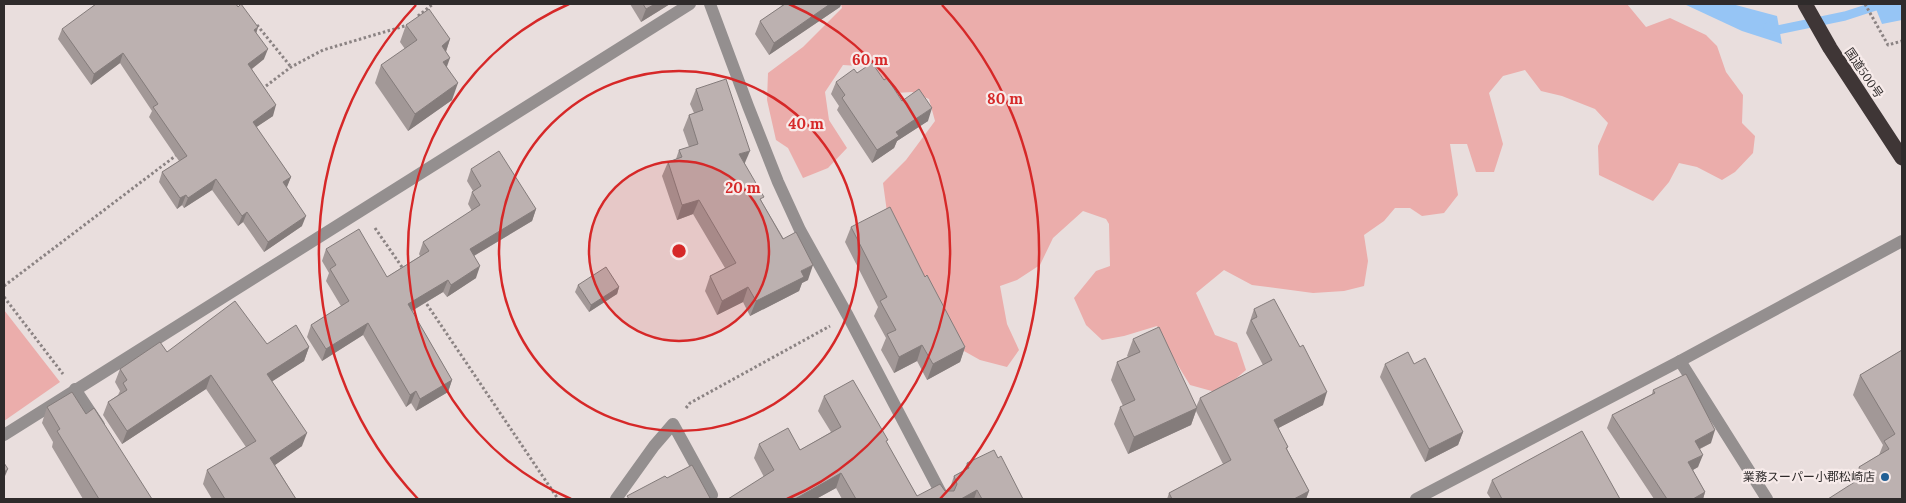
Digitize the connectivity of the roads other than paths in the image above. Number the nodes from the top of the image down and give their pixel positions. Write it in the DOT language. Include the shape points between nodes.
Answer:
graph roads {
  1 [pos="690,4"];
  2 [pos="710,4"];
  3 [pos="1805,4"];
  4 [pos="1902,158"];
  5 [pos="1902,241"];
  6 [pos="1680,361"];
  7 [pos="75,389"];
  8 [pos="4,434"];
  9 [pos="107,436"];
  10 [pos="712,495"];
  11 [pos="616,499"];
  12 [pos="944,499"];
  13 [pos="1416,499"];
  14 [pos="1767,499"];
  1 -- 7 [label="street"];
  2 -- 12 [label="street" via="778,182 800,230"];
  3 -- 4 [label="highway, 国道500号"];
  5 -- 6 [label="street"];
  6 -- 13 [label="street"];
  6 -- 14 [label="street"];
  7 -- 8 [label="street"];
  7 -- 9 [label="street"];
  10 -- 11 [label="street" via="673,424"];
}
